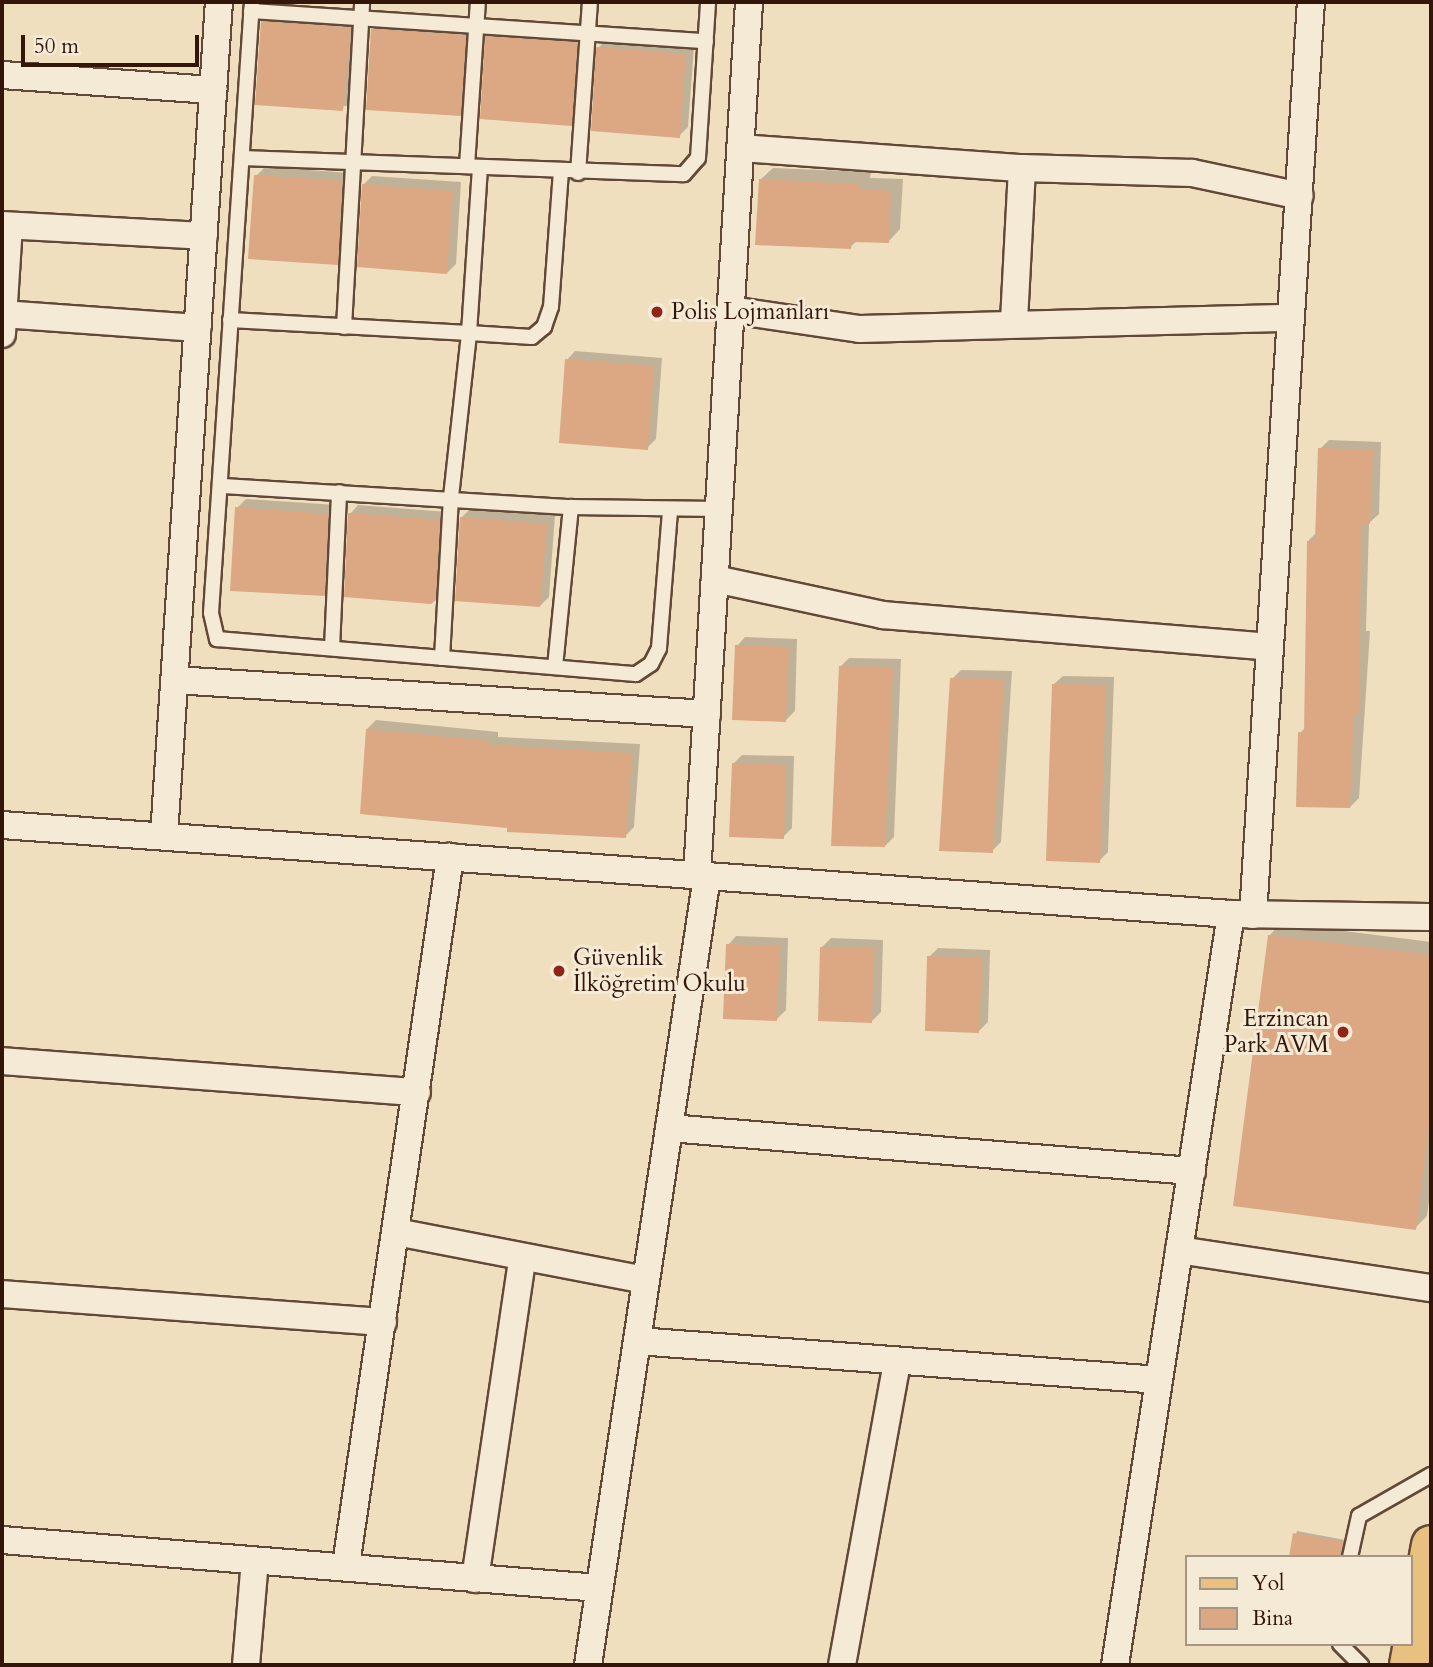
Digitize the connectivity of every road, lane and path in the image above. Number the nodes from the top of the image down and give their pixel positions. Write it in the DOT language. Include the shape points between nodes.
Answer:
graph roads {
  1 [pos="219,2"];
  2 [pos="362,2"];
  3 [pos="478,2"];
  4 [pos="590,2"];
  5 [pos="708,2"];
  6 [pos="749,2"];
  7 [pos="1311,2"];
  8 [pos="251,6"];
  9 [pos="362,17"];
  10 [pos="477,24"];
  11 [pos="589,32"];
  12 [pos="706,41"];
  13 [pos="2,75"];
  14 [pos="214,90"];
  15 [pos="740,148"];
  16 [pos="242,158"];
  17 [pos="355,160"];
  18 [pos="474,167"];
  19 [pos="1022,168"];
  20 [pos="561,172"];
  21 [pos="578,173"];
  22 [pos="1300,196"];
  23 [pos="5,226"];
  24 [pos="204,236"];
  25 [pos="731,310"];
  26 [pos="1290,318"];
  27 [pos="2,320"];
  28 [pos="230,320"];
  29 [pos="1014,321"];
  30 [pos="344,327"];
  31 [pos="198,328"];
  32 [pos="469,333"];
  33 [pos="223,486"];
  34 [pos="339,492"];
  35 [pos="451,497"];
  36 [pos="571,507"];
  37 [pos="719,509"];
  38 [pos="670,510"];
  39 [pos="715,579"];
  40 [pos="1270,647"];
  41 [pos="332,648"];
  42 [pos="442,658"];
  43 [pos="555,667"];
  44 [pos="175,680"];
  45 [pos="707,714"];
  46 [pos="2,825"];
  47 [pos="164,836"];
  48 [pos="450,857"];
  49 [pos="702,876"];
  50 [pos="1242,914"];
  51 [pos="1431,917"];
  52 [pos="2,1061"];
  53 [pos="416,1093"];
  54 [pos="669,1128"];
  55 [pos="1192,1171"];
  56 [pos="396,1232"];
  57 [pos="1180,1250"];
  58 [pos="522,1259"];
  59 [pos="645,1280"];
  60 [pos="1431,1288"];
  61 [pos="2,1294"];
  62 [pos="383,1322"];
  63 [pos="637,1341"];
  64 [pos="897,1361"];
  65 [pos="1159,1380"];
  66 [pos="1431,1475"];
  67 [pos="2,1539"];
  68 [pos="1431,1545"];
  69 [pos="1350,1555"];
  70 [pos="255,1561"];
  71 [pos="346,1565"];
  72 [pos="475,1579"];
  73 [pos="599,1588"];
  74 [pos="1341,1646"];
  75 [pos="246,1665"];
  76 [pos="588,1665"];
  77 [pos="842,1665"];
  78 [pos="1115,1665"];
  79 [pos="1361,1665"];
  80 [pos="1409,1665"];
  1 -- 14 [label="street"];
  2 -- 9 [label="lane"];
  3 -- 10 [label="lane"];
  4 -- 11 [label="lane"];
  5 -- 12 [label="lane"];
  6 -- 15 [label="street"];
  7 -- 22 [label="street"];
  8 -- 9 [label="lane"];
  8 -- 16 [label="lane"];
  9 -- 10 [label="lane"];
  9 -- 17 [label="lane"];
  10 -- 11 [label="lane"];
  10 -- 18 [label="lane"];
  11 -- 12 [label="lane"];
  11 -- 21 [label="lane"];
  12 -- 21 [label="lane" via="698,158 684,174"];
  13 -- 14 [label="street"];
  14 -- 24 [label="street"];
  15 -- 19 [label="street"];
  15 -- 25 [label="street"];
  16 -- 17 [label="lane"];
  16 -- 28 [label="lane"];
  17 -- 18 [label="lane"];
  17 -- 30 [label="lane"];
  18 -- 20 [label="lane"];
  18 -- 32 [label="lane"];
  19 -- 22 [label="street" via="1192,173"];
  19 -- 29 [label="street"];
  20 -- 21 [label="lane"];
  20 -- 32 [label="lane" via="551,307 544,327 532,337"];
  22 -- 26 [label="street"];
  23 -- 24 [label="street"];
  23 -- 27 [label="street"];
  24 -- 31 [label="street"];
  25 -- 29 [label="street" via="860,329"];
  25 -- 37 [label="street"];
  26 -- 29 [label="street"];
  26 -- 40 [label="street"];
  27 -- 31 [label="street"];
  28 -- 30 [label="lane"];
  28 -- 33 [label="lane"];
  30 -- 32 [label="lane"];
  31 -- 44 [label="street"];
  32 -- 35 [label="lane"];
  33 -- 34 [label="lane"];
  33 -- 41 [label="lane" via="211,613 217,639 230,644"];
  34 -- 35 [label="lane"];
  34 -- 41 [label="lane"];
  35 -- 36 [label="lane"];
  35 -- 42 [label="lane"];
  36 -- 38 [label="lane"];
  36 -- 43 [label="lane"];
  37 -- 38 [label="lane"];
  37 -- 39 [label="street"];
  38 -- 43 [label="lane" via="659,648 651,664 636,674"];
  39 -- 40 [label="street" via="883,615"];
  39 -- 45 [label="street"];
  40 -- 50 [label="street"];
  41 -- 42 [label="lane"];
  42 -- 43 [label="lane"];
  44 -- 45 [label="street"];
  44 -- 47 [label="street"];
  45 -- 49 [label="street"];
  46 -- 47 [label="street"];
  47 -- 48 [label="street"];
  48 -- 49 [label="street"];
  48 -- 53 [label="street"];
  49 -- 50 [label="street"];
  49 -- 54 [label="street"];
  50 -- 51 [label="street"];
  50 -- 55 [label="street"];
  52 -- 53 [label="street"];
  53 -- 56 [label="street"];
  54 -- 55 [label="street"];
  54 -- 59 [label="street"];
  55 -- 57 [label="street"];
  56 -- 58 [label="street"];
  56 -- 62 [label="street"];
  57 -- 60 [label="street"];
  57 -- 65 [label="street"];
  58 -- 59 [label="street"];
  58 -- 72 [label="street"];
  59 -- 63 [label="street"];
  61 -- 62 [label="street"];
  62 -- 71 [label="street"];
  63 -- 64 [label="street"];
  63 -- 73 [label="street"];
  64 -- 65 [label="street"];
  64 -- 77 [label="street"];
  65 -- 78 [label="street"];
  66 -- 69 [label="lane" via="1359,1517"];
  67 -- 70 [label="street"];
  68 -- 80 [label="main road"];
  70 -- 71 [label="street"];
  70 -- 75 [label="street"];
  71 -- 72 [label="street"];
  72 -- 73 [label="street"];
  73 -- 76 [label="street"];
  74 -- 79 [label="lane"];
}
